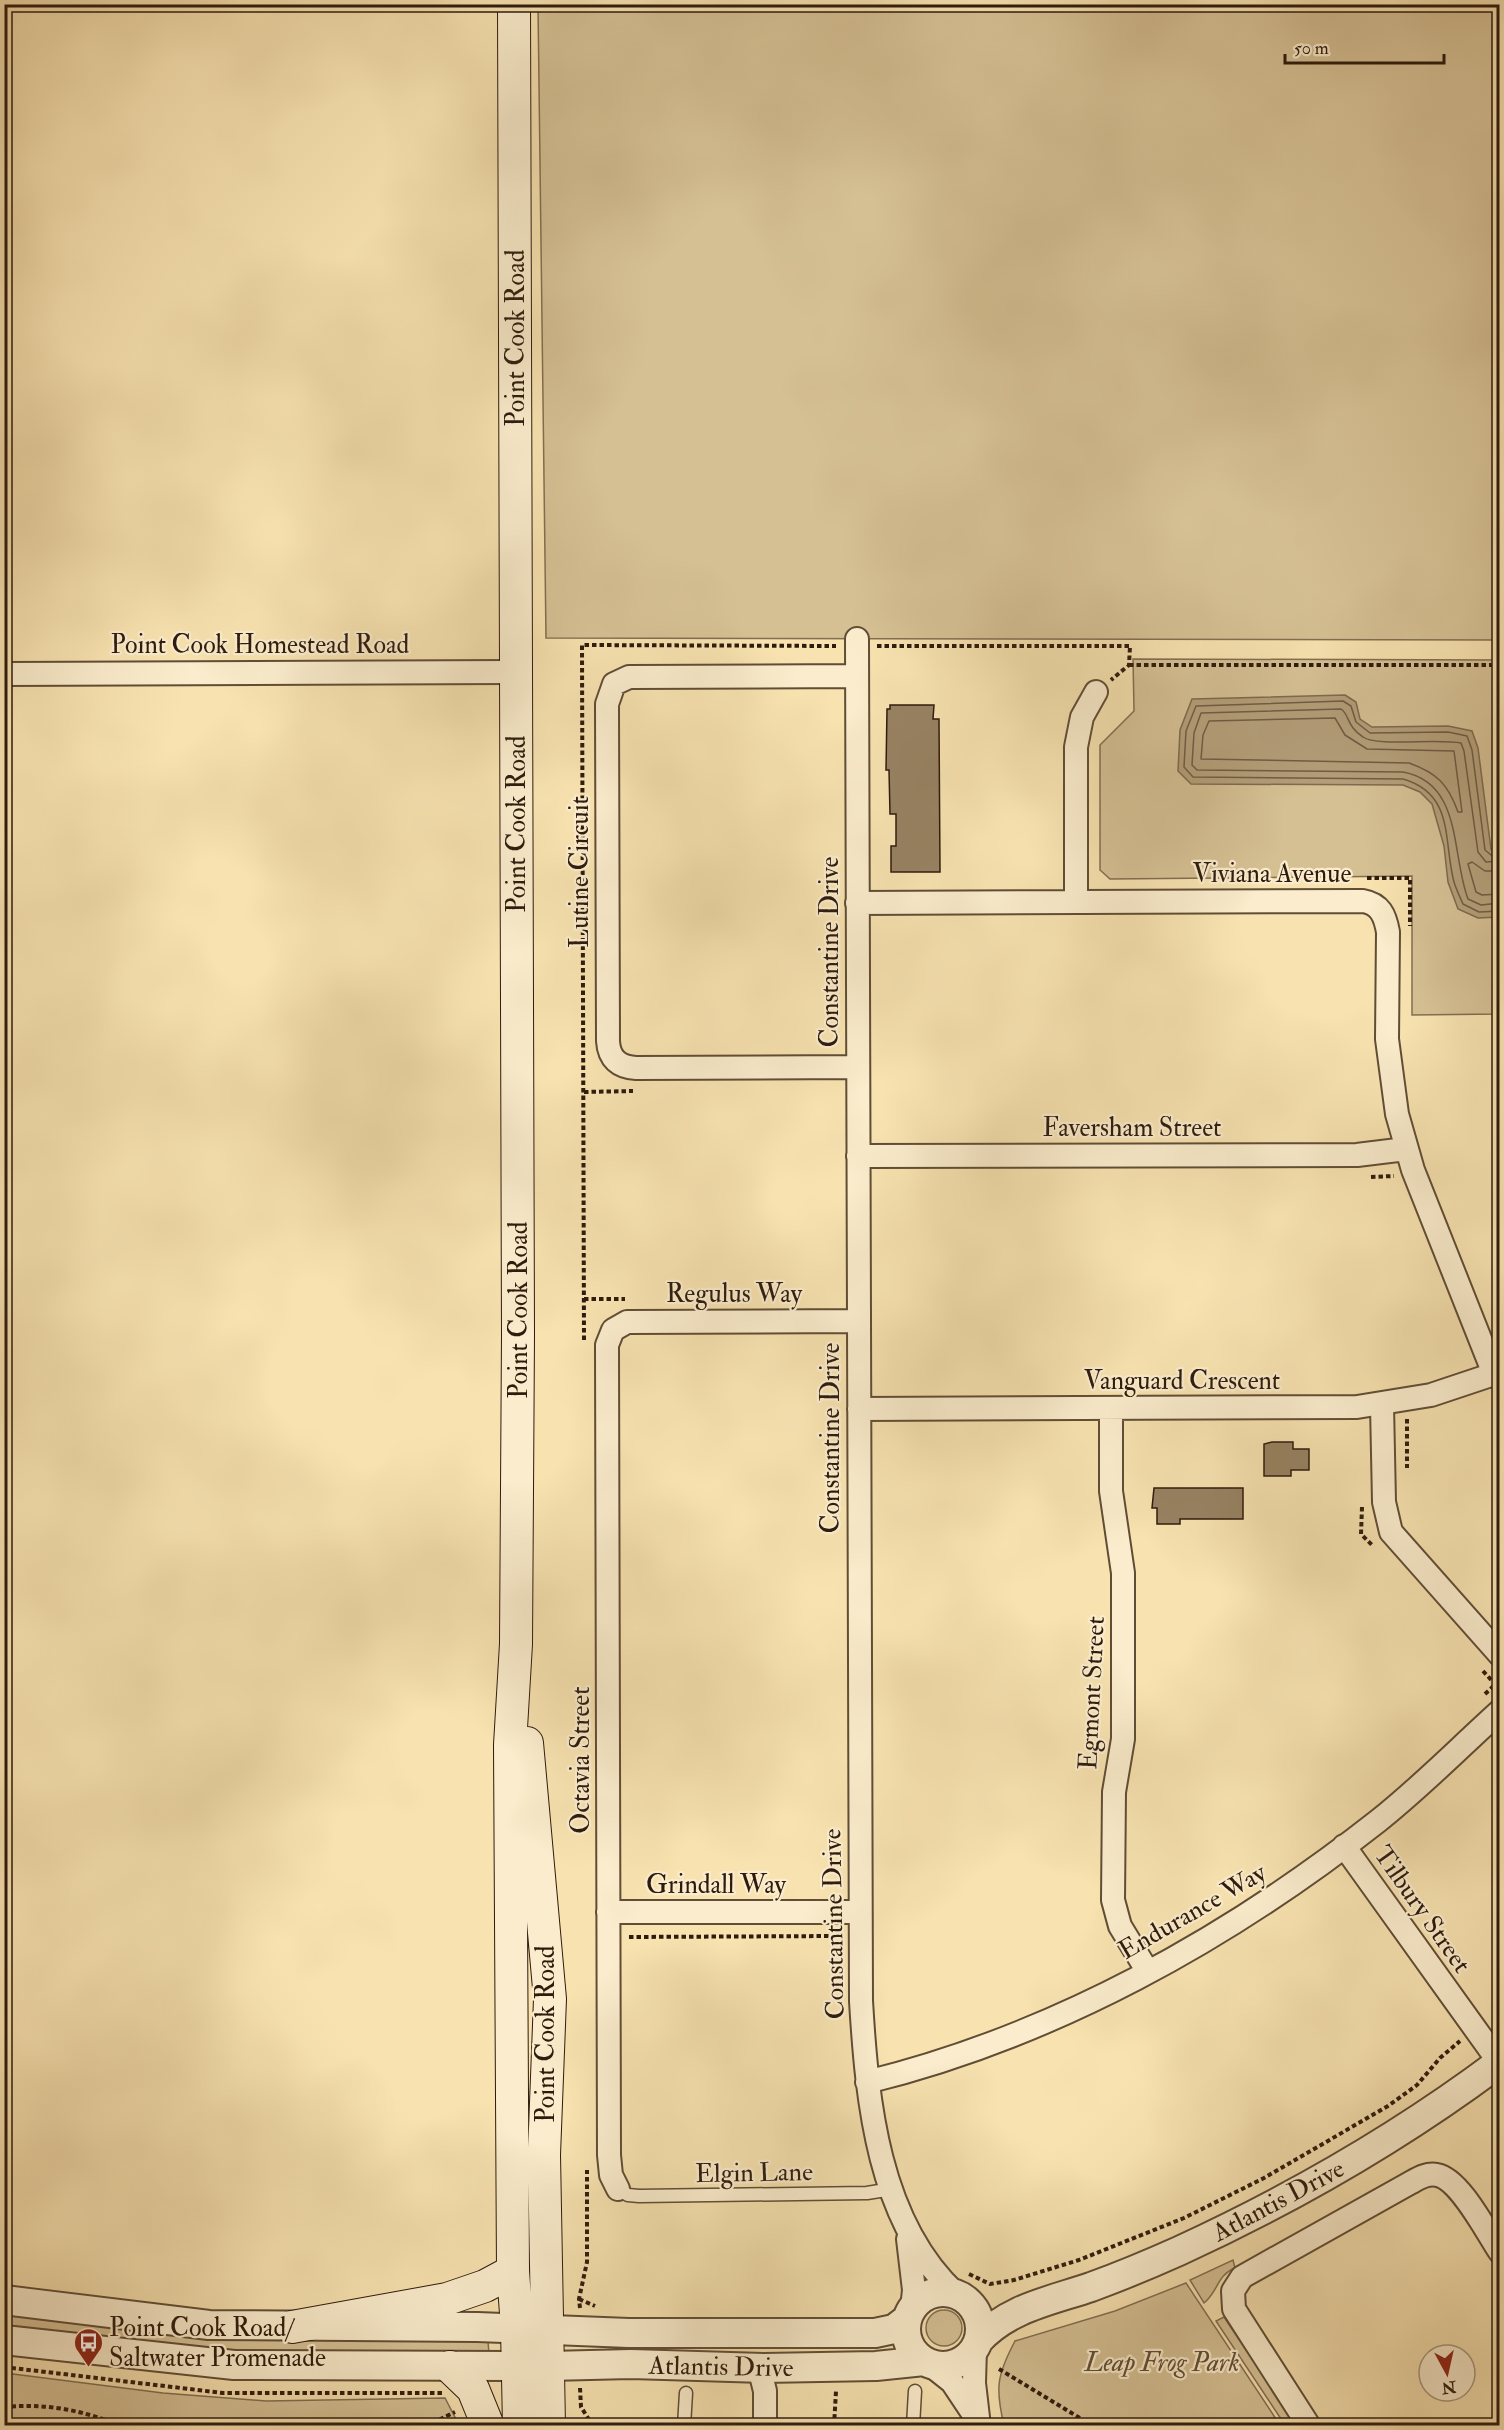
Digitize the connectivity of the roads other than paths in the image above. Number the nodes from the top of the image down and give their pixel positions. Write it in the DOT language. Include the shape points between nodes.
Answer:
graph roads {
  1 [pos="514,4"];
  2 [pos="857,639"];
  3 [pos="516,672"];
  4 [pos="4,674"];
  5 [pos="857,676"];
  6 [pos="1096,692"];
  7 [pos="1076,902"];
  8 [pos="857,903"];
  9 [pos="857,1067"];
  10 [pos="1406,1149"];
  11 [pos="858,1156"];
  12 [pos="858,1321"];
  13 [pos="613,1330"];
  14 [pos="1497,1373"];
  15 [pos="1382,1405"];
  16 [pos="1111,1408"];
  17 [pos="859,1409"];
  18 [pos="516,1644"];
  19 [pos="1500,1655"];
  20 [pos="1500,1711"];
  21 [pos="1344,1846"];
  22 [pos="608,1912"];
  23 [pos="860,1912"];
  24 [pos="1148,1972"];
  25 [pos="1499,2062"];
  26 [pos="867,2082"];
  27 [pos="618,2189"];
  28 [pos="892,2189"];
  29 [pos="907,2231"];
  30 [pos="1500,2252"];
  31 [pos="513,2271"];
  32 [pos="961,2297"];
  33 [pos="4,2300"];
  34 [pos="1038,2302"];
  35 [pos="909,2314"];
  36 [pos="292,2327"];
  37 [pos="532,2330"];
  38 [pos="4,2340"];
  39 [pos="977,2345"];
  40 [pos="926,2362"];
  41 [pos="518,2366"];
  42 [pos="549,2366"];
  43 [pos="450,2367"];
  44 [pos="759,2367"];
  45 [pos="915,2391"];
  46 [pos="686,2393"];
  47 [pos="979,2423"];
  48 [pos="488,2426"];
  49 [pos="519,2426"];
  50 [pos="549,2426"];
  51 [pos="684,2426"];
  52 [pos="765,2426"];
  53 [pos="913,2426"];
  54 [pos="1309,2426"];
  1 -- 3 [label="main road, Point Cook Road"];
  2 -- 5 [label="street, Constantine Drive"];
  3 -- 4 [label="street, Point Cook Homestead Road"];
  3 -- 18 [label="main road, Point Cook Road"];
  5 -- 8 [label="street, Constantine Drive"];
  5 -- 9 [label="street, Lutine Circuit" via="629,677 619,680 607,699 608,1041 613,1059 622,1066 636,1068"];
  6 -- 7 [label="street" via="1082,717 1076,747"];
  7 -- 8 [label="street, Viviana Avenue"];
  7 -- 10 [label="street, Viviana Avenue" via="1362,901 1376,906 1386,920 1388,932 1389,1066"];
  8 -- 9 [label="street, Constantine Drive"];
  9 -- 11 [label="street, Constantine Drive"];
  10 -- 11 [label="street, Faversham Street" via="1357,1155"];
  10 -- 14 [label="street, Viviana Avenue"];
  11 -- 12 [label="street, Constantine Drive"];
  12 -- 13 [label="street, Regulus Way" via="627,1322"];
  12 -- 17 [label="street, Constantine Drive"];
  13 -- 22 [label="street, Octavia Street" via="607,1353"];
  14 -- 15 [label="street, Vanguard Crescent" via="1460,1387"];
  15 -- 16 [label="street, Vanguard Crescent"];
  15 -- 19 [label="street" via="1384,1502 1391,1532"];
  16 -- 17 [label="street, Vanguard Crescent"];
  16 -- 24 [label="street, Egmont Street" via="1111,1491 1123,1573 1123,1739 1112,1819 1113,1900 1120,1926"];
  17 -- 23 [label="street, Constantine Drive"];
  18 -- 31 [label="main road, Point Cook Road" via="510,1745"];
  18 -- 37 [label="main road, Point Cook Road" via="550,1999"];
  20 -- 21 [label="street, Endurance Way" via="1407,1796"];
  21 -- 24 [label="street, Endurance Way" via="1256,1910"];
  21 -- 25 [label="street, Tilbury Street"];
  22 -- 23 [label="street, Grindall Way"];
  22 -- 27 [label="street, Octavia Street" via="609,2156 611,2175"];
  23 -- 26 [label="street, Constantine Drive"];
  24 -- 26 [label="street, Endurance Way" via="1027,2029"];
  25 -- 34 [label="street, Atlantis Drive" via="1383,2142 1283,2200 1152,2263"];
  26 -- 28 [label="street, Constantine Drive"];
  27 -- 28 [label="lane, Elgin Lane" via="639,2196 867,2193"];
  28 -- 29 [label="street, Constantine Drive"];
  29 -- 32 [label="street, Constantine Drive" via="935,2271"];
  29 -- 35 [label="street, Constantine Drive" via="914,2290"];
  30 -- 54 [label="street" via="1456,2188 1444,2178 1430,2175 1242,2277 1233,2291 1234,2309"];
  31 -- 36 [label="main road" via="447,2299"];
  31 -- 37 [label="main road, Point Cook Road"];
  32 -- 34 [label="street, Atlantis Drive"];
  32 -- 35 [label="street" via="946,2292 927,2296"];
  32 -- 39 [label="street" via="979,2318"];
  33 -- 36 [label="street, Atlantis Drive" via="209,2325"];
  34 -- 39 [label="street, Atlantis Drive" via="998,2322"];
  35 -- 37 [label="street, Atlantis Drive" via="894,2329 875,2333"];
  35 -- 40 [label="street" via="908,2343"];
  36 -- 37 [label="street, Atlantis Drive"];
  37 -- 41 [label="main road, Point Cook Road"];
  37 -- 42 [label="main road, Point Cook Road"];
  38 -- 43 [label="street, Atlantis Drive" via="234,2365"];
  39 -- 40 [label="street" via="969,2356 950,2366"];
  39 -- 47 [label="street" via="974,2383"];
  40 -- 44 [label="street, Atlantis Drive"];
  40 -- 47 [label="street" via="952,2382"];
  41 -- 42 [label="street, Atlantis Drive"];
  41 -- 43 [label="street, Atlantis Drive"];
  41 -- 49 [label="main road, Point Cook Road"];
  42 -- 44 [label="street, Atlantis Drive"];
  42 -- 50 [label="main road, Point Cook Road"];
  43 -- 48 [label="main road" via="473,2389"];
  44 -- 52 [label="street" via="765,2391"];
  45 -- 53 [label="lane"];
  46 -- 51 [label="lane"];
}
